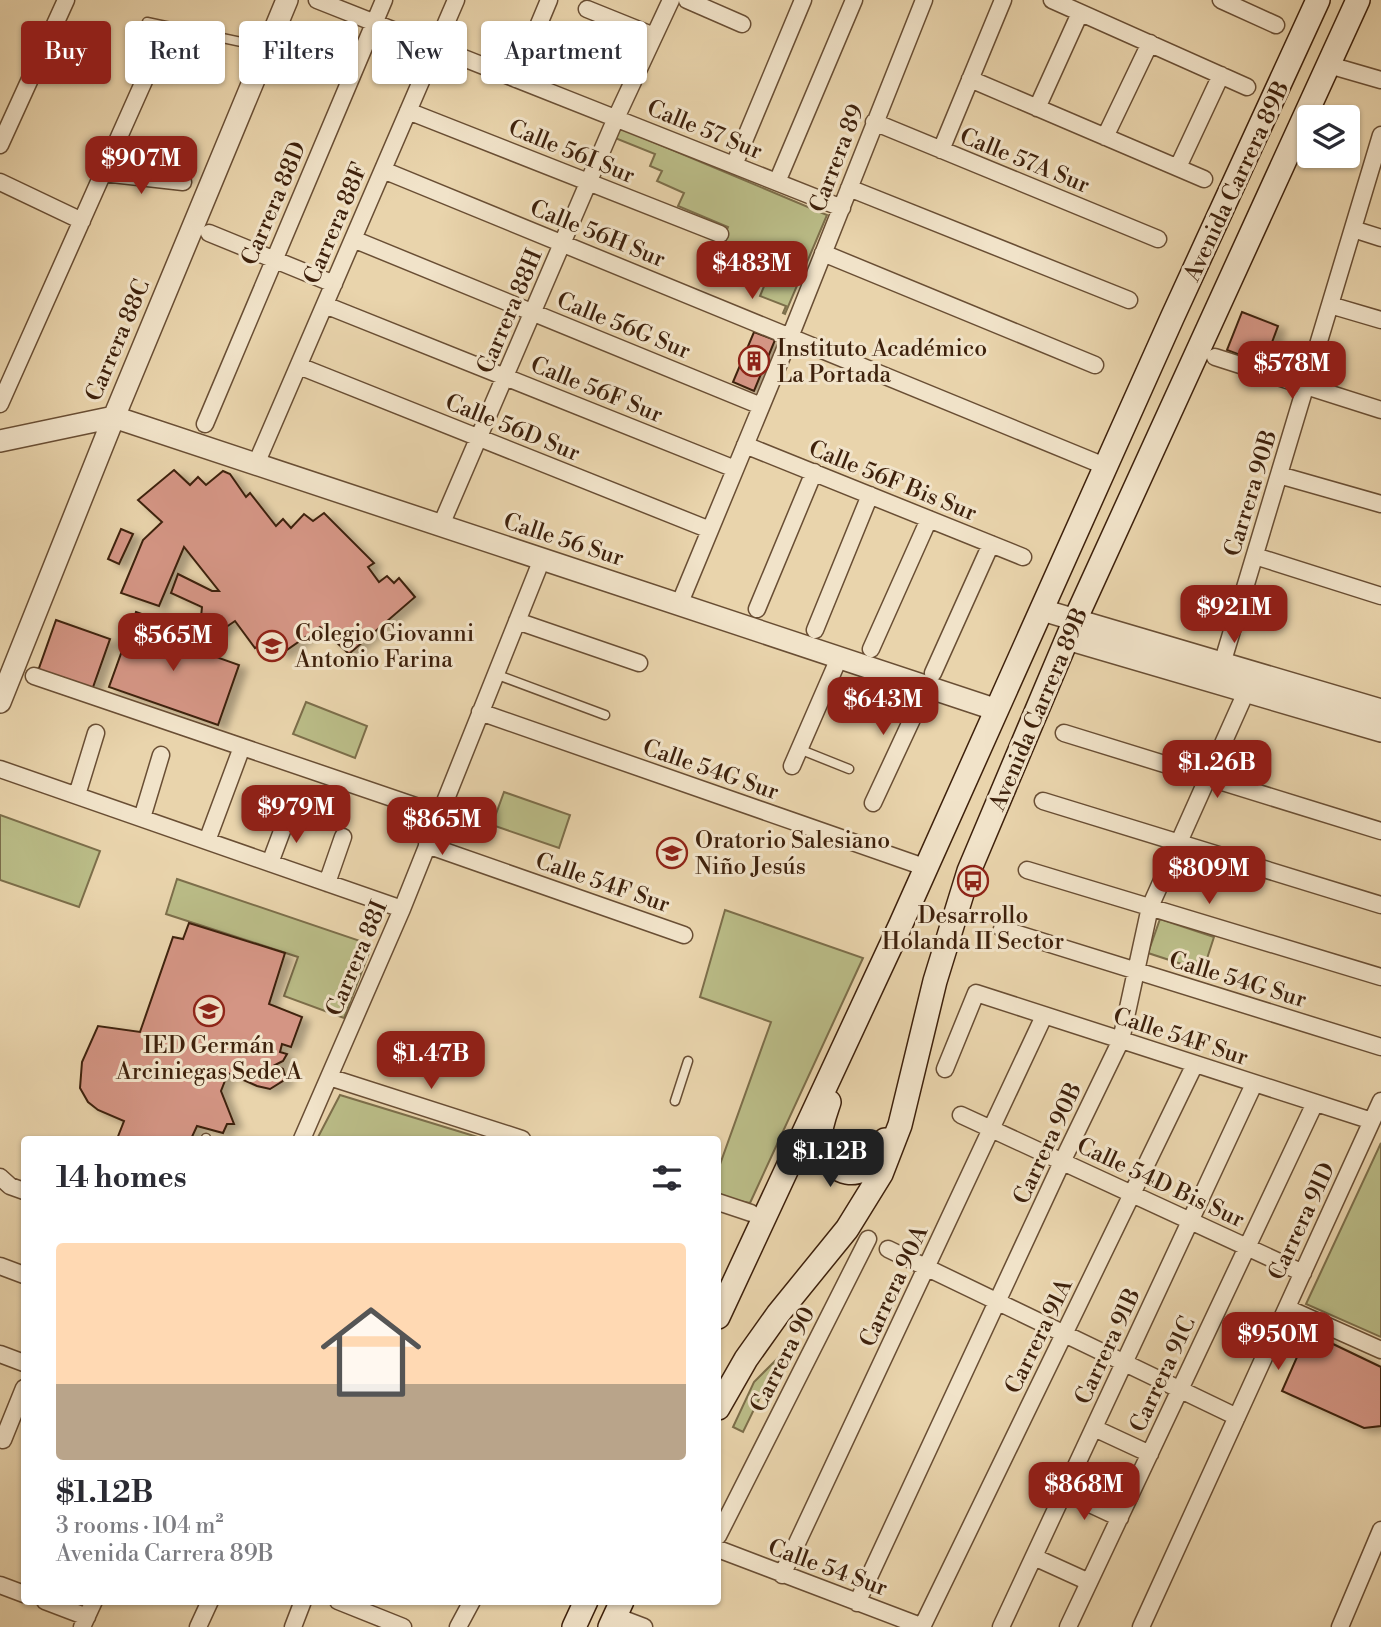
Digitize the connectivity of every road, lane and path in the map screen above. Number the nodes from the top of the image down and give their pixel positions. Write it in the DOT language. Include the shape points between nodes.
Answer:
graph roads {
  1 [pos="66,0"];
  2 [pos="287,0"];
  3 [pos="317,0"];
  4 [pos="384,0"];
  5 [pos="456,0"];
  6 [pos="549,0"];
  7 [pos="671,0"];
  8 [pos="687,0"];
  9 [pos="803,0"];
  10 [pos="854,0"];
  11 [pos="924,0"];
  12 [pos="1003,0"];
  13 [pos="1052,0"];
  14 [pos="1221,0"];
  15 [pos="1318,0"];
  16 [pos="1358,0"];
  17 [pos="587,9"];
  18 [pos="1080,13"];
  19 [pos="279,21"];
  20 [pos="372,21"];
  21 [pos="374,21"];
  22 [pos="447,21"];
  23 [pos="540,21"];
  24 [pos="742,24"];
  25 [pos="1276,25"];
  26 [pos="372,27"];
  27 [pos="654,36"];
  28 [pos="1150,43"];
  29 [pos="1329,65"];
  30 [pos="1221,75"];
  31 [pos="970,79"];
  32 [pos="1381,80"];
  33 [pos="143,84"];
  34 [pos="253,84"];
  35 [pos="420,84"];
  36 [pos="529,84"];
  37 [pos="1247,87"];
  38 [pos="1037,108"];
  39 [pos="408,111"];
  40 [pos="617,118"];
  41 [pos="874,122"];
  42 [pos="1381,135"];
  43 [pos="1105,137"];
  44 [pos="0,145"];
  45 [pos="941,150"];
  46 [pos="1378,154"];
  47 [pos="734,165"];
  48 [pos="1178,167"];
  49 [pos="383,170"];
  50 [pos="103,173"];
  51 [pos="1204,179"];
  52 [pos="0,182"];
  53 [pos="183,182"];
  54 [pos="589,182"];
  55 [pos="777,182"];
  56 [pos="849,188"];
  57 [pos="842,208"];
  58 [pos="82,221"];
  59 [pos="1353,229"];
  60 [pos="209,233"];
  61 [pos="720,234"];
  62 [pos="1381,238"];
  63 [pos="353,239"];
  64 [pos="1158,239"];
  65 [pos="563,243"];
  66 [pos="823,253"];
  67 [pos="274,260"];
  68 [pos="334,284"];
  69 [pos="1129,300"];
  70 [pos="325,305"];
  71 [pos="1330,305"];
  72 [pos="533,312"];
  73 [pos="1381,320"];
  74 [pos="790,337"];
  75 [pos="1215,357"];
  76 [pos="1095,365"];
  77 [pos="299,366"];
  78 [pos="505,377"];
  79 [pos="1306,386"];
  80 [pos="0,404"];
  81 [pos="761,405"];
  82 [pos="1381,411"];
  83 [pos="114,416"];
  84 [pos="205,424"];
  85 [pos="479,438"];
  86 [pos="0,441"];
  87 [pos="745,445"];
  88 [pos="256,464"];
  89 [pos="1107,467"];
  90 [pos="735,469"];
  91 [pos="814,472"];
  92 [pos="1279,475"];
  93 [pos="870,495"];
  94 [pos="1381,504"];
  95 [pos="929,519"];
  96 [pos="441,525"];
  97 [pos="710,530"];
  98 [pos="990,544"];
  99 [pos="1255,556"];
  100 [pos="1023,557"];
  101 [pos="542,559"];
  102 [pos="1381,596"];
  103 [pos="679,605"];
  104 [pos="757,609"];
  105 [pos="1042,610"];
  106 [pos="517,621"];
  107 [pos="815,630"];
  108 [pos="1071,630"];
  109 [pos="871,649"];
  110 [pos="839,658"];
  111 [pos="639,663"];
  112 [pos="1222,664"];
  113 [pos="495,674"];
  114 [pos="34,676"];
  115 [pos="930,680"];
  116 [pos="1246,692"];
  117 [pos="0,702"];
  118 [pos="997,710"];
  119 [pos="1381,710"];
  120 [pos="480,712"];
  121 [pos="605,715"];
  122 [pos="1381,731"];
  123 [pos="96,733"];
  124 [pos="1064,733"];
  125 [pos="242,747"];
  126 [pos="799,749"];
  127 [pos="161,755"];
  128 [pos="792,766"];
  129 [pos="0,769"];
  130 [pos="849,769"];
  131 [pos="1208,778"];
  132 [pos="77,795"];
  133 [pos="1043,802"];
  134 [pos="873,803"];
  135 [pos="439,814"];
  136 [pos="288,815"];
  137 [pos="142,818"];
  138 [pos="1381,831"];
  139 [pos="343,837"];
  140 [pos="207,841"];
  141 [pos="1179,843"];
  142 [pos="427,845"];
  143 [pos="270,863"];
  144 [pos="927,868"];
  145 [pos="1027,870"];
  146 [pos="327,883"];
  147 [pos="1381,905"];
  148 [pos="1150,907"];
  149 [pos="402,909"];
  150 [pos="1002,929"];
  151 [pos="684,935"];
  152 [pos="1136,971"];
  153 [pos="1381,977"];
  154 [pos="1044,1016"];
  155 [pos="850,1032"];
  156 [pos="1121,1040"];
  157 [pos="1381,1047"];
  158 [pos="688,1061"];
  159 [pos="915,1063"];
  160 [pos="1195,1065"];
  161 [pos="945,1069"];
  162 [pos="329,1077"];
  163 [pos="1254,1084"];
  164 [pos="675,1101"];
  165 [pos="1381,1101"];
  166 [pos="1315,1103"];
  167 [pos="961,1115"];
  168 [pos="1372,1121"];
  169 [pos="992,1129"];
  170 [pos="303,1136"];
  171 [pos="513,1136"];
  172 [pos="1062,1161"];
  173 [pos="0,1177"];
  174 [pos="21,1190"];
  175 [pos="1132,1194"];
  176 [pos="721,1203"];
  177 [pos="751,1213"];
  178 [pos="1190,1221"];
  179 [pos="868,1239"];
  180 [pos="1247,1248"];
  181 [pos="888,1249"];
  182 [pos="0,1266"];
  183 [pos="927,1268"];
  184 [pos="1303,1273"];
  185 [pos="21,1274"];
  186 [pos="997,1302"];
  187 [pos="1287,1308"];
  188 [pos="721,1311"];
  189 [pos="1065,1334"];
  190 [pos="1381,1350"];
  191 [pos="0,1354"];
  192 [pos="21,1362"];
  193 [pos="1124,1363"];
  194 [pos="1180,1390"];
  195 [pos="21,1395"];
  196 [pos="721,1403"];
  197 [pos="1237,1417"];
  198 [pos="1094,1428"];
  199 [pos="3,1440"];
  200 [pos="1150,1454"];
  201 [pos="1064,1492"];
  202 [pos="1120,1518"];
  203 [pos="721,1530"];
  204 [pos="1381,1530"];
  205 [pos="721,1550"];
  206 [pos="1034,1557"];
  207 [pos="782,1575"];
  208 [pos="1089,1581"];
  209 [pos="0,1585"];
  210 [pos="21,1593"];
  211 [pos="857,1603"];
  212 [pos="52,1605"];
  213 [pos="92,1605"];
  214 [pos="208,1605"];
  215 [pos="301,1605"];
  216 [pos="348,1605"];
  217 [pos="470,1605"];
  218 [pos="584,1605"];
  219 [pos="616,1615"];
  220 [pos="84,1622"];
  221 [pos="198,1627"];
  222 [pos="293,1627"];
  223 [pos="403,1627"];
  224 [pos="458,1627"];
  225 [pos="574,1627"];
  226 [pos="644,1627"];
  227 [pos="922,1627"];
  228 [pos="1001,1627"];
  229 [pos="1068,1627"];
  230 [pos="1141,1627"];
  231 [pos="1340,1627"];
  1 -- 44 [label="street"];
  2 -- 19 [label="street, Carrera 88C"];
  3 -- 20 [label="street, Calle 57 Sur"];
  4 -- 21 [label="street, Carrera 88D"];
  5 -- 22 [label="street, Carrera 88F"];
  6 -- 23 [label="street"];
  7 -- 27 [label="street, Carrera 88H"];
  8 -- 24 [label="street"];
  9 -- 47 [label="street"];
  10 -- 55 [label="street"];
  11 -- 41 [label="street, Carrera 89"];
  12 -- 31 [label="street"];
  13 -- 18 [label="street"];
  14 -- 25 [label="street"];
  15 -- 89 [label="main road, Avenida Carrera 89B"];
  16 -- 29 [label="main road, Avenida Carrera 89B"];
  17 -- 27 [label="street"];
  18 -- 28 [label="street"];
  18 -- 38 [label="street"];
  26 -- 67 [label="street, Carrera 88D"];
  27 -- 40 [label="street, Carrera 88H"];
  28 -- 30 [label="street"];
  28 -- 43 [label="street"];
  29 -- 32 [label="street"];
  29 -- 108 [label="main road, Avenida Carrera 89B"];
  30 -- 37 [label="street"];
  30 -- 48 [label="street"];
  31 -- 38 [label="street"];
  31 -- 45 [label="street"];
  33 -- 50 [label="street"];
  34 -- 83 [label="street, Carrera 88C"];
  35 -- 39 [label="street, Carrera 88F"];
  36 -- 40 [label="street, Calle 57 Sur"];
  38 -- 43 [label="street"];
  39 -- 49 [label="street, Carrera 88F"];
  39 -- 54 [label="street, Calle 56I Sur"];
  40 -- 47 [label="street, Calle 57 Sur"];
  40 -- 54 [label="street, Carrera 88H"];
  41 -- 45 [label="street, Calle 57A Sur"];
  41 -- 56 [label="street, Carrera 89"];
  42 -- 46 [label="street, Carrera 90B"];
  43 -- 48 [label="street"];
  45 -- 64 [label="street, Calle 57A Sur"];
  46 -- 59 [label="street, Carrera 90B"];
  47 -- 55 [label="street, Calle 57 Sur"];
  48 -- 51 [label="street"];
  49 -- 63 [label="street, Carrera 88F"];
  49 -- 65 [label="street, Calle 56H Sur"];
  50 -- 53 [label="street"];
  50 -- 58 [label="street"];
  52 -- 58 [label="street"];
  54 -- 61 [label="street, Calle 56I Sur"];
  54 -- 65 [label="street, Carrera 88H"];
  55 -- 57 [label="street, Calle 57 Sur"];
  56 -- 57 [label="street, Carrera 89"];
  56 -- 69 [label="street"];
  57 -- 66 [label="street, Carrera 89"];
  58 -- 80 [label="street"];
  59 -- 62 [label="street"];
  59 -- 71 [label="street, Carrera 90B"];
  60 -- 67 [label="street"];
  63 -- 68 [label="street, Carrera 88F"];
  63 -- 72 [label="street, Calle 56G Sur"];
  65 -- 72 [label="street, Carrera 88H"];
  65 -- 74 [label="street, Calle 56H Sur"];
  66 -- 74 [label="street, Carrera 89"];
  66 -- 76 [label="street"];
  67 -- 68 [label="street"];
  67 -- 84 [label="street, Carrera 88D"];
  68 -- 70 [label="street, Carrera 88F"];
  70 -- 77 [label="street, Carrera 88F"];
  70 -- 78 [label="street, Calle 56F Sur"];
  71 -- 73 [label="street"];
  71 -- 79 [label="street, Carrera 90B"];
  72 -- 78 [label="street, Carrera 88H"];
  72 -- 81 [label="street, Calle 56G Sur"];
  74 -- 81 [label="street, Carrera 89"];
  74 -- 89 [label="street, Calle 56H Sur"];
  75 -- 79 [label="street"];
  77 -- 85 [label="street, Calle 56D Sur"];
  77 -- 88 [label="street, Carrera 88F"];
  78 -- 85 [label="street, Carrera 88H"];
  78 -- 90 [label="street, Calle 56F Sur"];
  79 -- 82 [label="street"];
  79 -- 92 [label="street, Carrera 90B"];
  81 -- 87 [label="street, Carrera 89"];
  83 -- 86 [label="street"];
  83 -- 88 [label="street, Calle 56 Sur"];
  83 -- 117 [label="street, Carrera 88C"];
  85 -- 96 [label="street, Carrera 88H"];
  85 -- 97 [label="street, Calle 56D Sur"];
  87 -- 90 [label="street, Carrera 89"];
  87 -- 91 [label="street, Calle 56F Bis Sur"];
  88 -- 96 [label="street, Calle 56 Sur"];
  89 -- 105 [label="main road, Avenida Carrera 89B"];
  90 -- 97 [label="street, Carrera 89"];
  91 -- 93 [label="street, Calle 56F Bis Sur"];
  91 -- 104 [label="street"];
  92 -- 94 [label="street"];
  92 -- 99 [label="street, Carrera 90B"];
  93 -- 95 [label="street, Calle 56F Bis Sur"];
  93 -- 107 [label="street"];
  95 -- 98 [label="street, Calle 56F Bis Sur"];
  95 -- 109 [label="street"];
  96 -- 101 [label="street, Calle 56 Sur"];
  97 -- 103 [label="street, Carrera 89"];
  98 -- 100 [label="street, Calle 56F Bis Sur"];
  98 -- 115 [label="street"];
  99 -- 102 [label="street"];
  99 -- 112 [label="street, Carrera 90B"];
  101 -- 103 [label="street, Calle 56 Sur"];
  101 -- 106 [label="street, Carrera 88I"];
  103 -- 110 [label="street, Calle 56 Sur"];
  105 -- 108 [label="street"];
  105 -- 118 [label="main road, Avenida Carrera 89B"];
  106 -- 111 [label="street"];
  106 -- 113 [label="street, Carrera 88I"];
  108 -- 112 [label="street"];
  108 -- 116 [label="street"];
  108 -- 159 [label="main road, Avenida Carrera 89B" via="969,871"];
  110 -- 115 [label="street, Calle 56 Sur"];
  110 -- 126 [label="street"];
  112 -- 119 [label="street"];
  113 -- 120 [label="street, Carrera 88I"];
  113 -- 121 [label="lane"];
  114 -- 125 [label="street"];
  115 -- 118 [label="street, Calle 56 Sur"];
  115 -- 134 [label="street"];
  116 -- 122 [label="street"];
  116 -- 131 [label="street, Carrera 90B"];
  118 -- 144 [label="main road, Avenida Carrera 89B"];
  120 -- 135 [label="street, Carrera 88I"];
  120 -- 144 [label="street, Calle 54G Sur"];
  123 -- 132 [label="street"];
  124 -- 131 [label="street"];
  125 -- 135 [label="street"];
  125 -- 140 [label="street"];
  126 -- 128 [label="street"];
  126 -- 130 [label="lane"];
  127 -- 137 [label="street"];
  129 -- 132 [label="street"];
  131 -- 138 [label="street"];
  131 -- 141 [label="street, Carrera 90B"];
  132 -- 137 [label="street"];
  133 -- 141 [label="street"];
  135 -- 142 [label="street, Carrera 88I"];
  136 -- 143 [label="street"];
  137 -- 140 [label="street"];
  139 -- 146 [label="street"];
  140 -- 143 [label="street"];
  141 -- 147 [label="street"];
  141 -- 148 [label="street, Carrera 90B"];
  142 -- 149 [label="street, Carrera 88I"];
  142 -- 151 [label="street, Calle 54F Sur"];
  143 -- 146 [label="street"];
  144 -- 155 [label="main road, Avenida Carrera 89B"];
  145 -- 148 [label="street"];
  146 -- 149 [label="street"];
  148 -- 152 [label="street, Carrera 90B"];
  148 -- 153 [label="street"];
  149 -- 162 [label="street, Carrera 88I"];
  150 -- 152 [label="street, Calle 54G Sur"];
  152 -- 156 [label="street, Carrera 90B"];
  152 -- 157 [label="street, Calle 54G Sur"];
  154 -- 156 [label="street, Calle 54F Sur"];
  154 -- 161 [label="street, Calle 54F Sur" via="976,993"];
  154 -- 169 [label="street, Carrera 90A"];
  155 -- 159 [label="main road" via="821,1129 822,1149 829,1162 842,1171 862,1170 875,1158"];
  155 -- 188 [label="main road, Avenida Carrera 89B"];
  156 -- 160 [label="street, Calle 54F Sur"];
  156 -- 172 [label="street, Carrera 90B"];
  158 -- 164 [label="lane"];
  159 -- 196 [label="main road, Avenida Carrera 89B" via="892,1149 872,1191 778,1314"];
  160 -- 163 [label="street, Calle 54F Sur"];
  160 -- 175 [label="street, Carrera 91A"];
  162 -- 170 [label="street, Carrera 88I"];
  162 -- 171 [label="street"];
  163 -- 166 [label="street, Calle 54F Sur"];
  163 -- 178 [label="street, Carrera 91B"];
  165 -- 168 [label="street, Carrera 91D"];
  166 -- 168 [label="street, Calle 54F Sur"];
  166 -- 180 [label="street, Carrera 91C"];
  167 -- 169 [label="street, Calle 54D Bis Sur"];
  168 -- 184 [label="street, Carrera 91D"];
  169 -- 172 [label="street, Calle 54D Bis Sur"];
  169 -- 183 [label="street, Carrera 90A"];
  172 -- 175 [label="street, Calle 54D Bis Sur"];
  172 -- 186 [label="street, Carrera 90B"];
  173 -- 174 [label="street"];
  175 -- 178 [label="street, Calle 54D Bis Sur"];
  175 -- 189 [label="street, Carrera 91A"];
  176 -- 177 [label="street"];
  178 -- 180 [label="street, Calle 54D Bis Sur"];
  178 -- 193 [label="street, Carrera 91B"];
  179 -- 203 [label="street, Carrera 90"];
  180 -- 184 [label="street, Calle 54D Bis Sur"];
  180 -- 194 [label="street, Carrera 91C"];
  181 -- 183 [label="street"];
  182 -- 185 [label="street"];
  183 -- 186 [label="street"];
  183 -- 207 [label="street, Carrera 90A"];
  184 -- 187 [label="street, Carrera 91D"];
  186 -- 189 [label="street"];
  186 -- 211 [label="street, Carrera 90B"];
  187 -- 190 [label="street"];
  187 -- 197 [label="street, Carrera 91D"];
  189 -- 193 [label="street"];
  189 -- 227 [label="street, Carrera 91A"];
  191 -- 192 [label="street"];
  193 -- 194 [label="street"];
  193 -- 198 [label="street, Carrera 91B"];
  194 -- 197 [label="street"];
  194 -- 200 [label="street, Carrera 91C"];
  195 -- 199 [label="street"];
  197 -- 230 [label="street, Carrera 91D"];
  198 -- 200 [label="street"];
  198 -- 201 [label="street, Carrera 91B"];
  200 -- 202 [label="street, Carrera 91C"];
  201 -- 202 [label="street"];
  201 -- 206 [label="street, Carrera 91B"];
  202 -- 208 [label="street, Carrera 91C"];
  204 -- 231 [label="street"];
  205 -- 207 [label="street, Calle 54 Sur"];
  206 -- 208 [label="street"];
  206 -- 228 [label="street, Carrera 91B"];
  207 -- 211 [label="street, Calle 54 Sur"];
  208 -- 229 [label="street, Carrera 91C"];
  209 -- 210 [label="street"];
  211 -- 227 [label="street, Calle 54 Sur"];
  212 -- 220 [label="street"];
  213 -- 220 [label="street"];
  214 -- 221 [label="street"];
  215 -- 222 [label="street"];
  216 -- 223 [label="street"];
  217 -- 224 [label="street"];
  218 -- 225 [label="main road"];
  219 -- 226 [label="street"];
}
